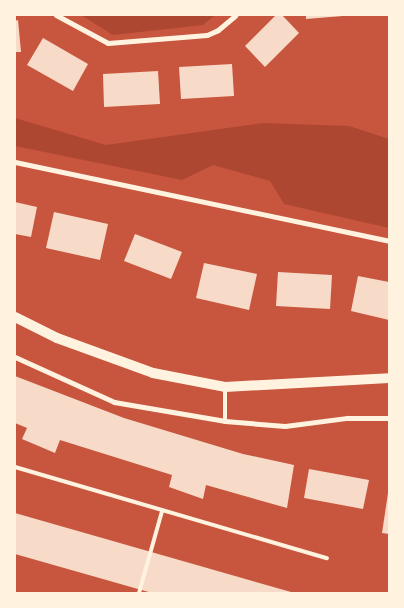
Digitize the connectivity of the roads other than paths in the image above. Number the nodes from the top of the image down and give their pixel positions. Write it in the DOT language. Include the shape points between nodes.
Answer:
graph roads {
  1 [pos="56,15"];
  2 [pos="236,15"];
  3 [pos="15,162"];
  4 [pos="389,241"];
  5 [pos="15,317"];
  6 [pos="15,357"];
  7 [pos="389,378"];
  8 [pos="225,387"];
  9 [pos="389,418"];
  10 [pos="225,421"];
  11 [pos="15,466"];
  12 [pos="162,511"];
  13 [pos="327,558"];
  14 [pos="140,593"];
  1 -- 2 [label="street" via="108,43 207,35"];
  3 -- 4 [label="street"];
  5 -- 8 [label="main road" via="57,338 152,373"];
  6 -- 10 [label="street" via="114,402"];
  7 -- 8 [label="main road"];
  8 -- 10 [label="lane"];
  9 -- 10 [label="street" via="346,418 285,426"];
  11 -- 12 [label="lane"];
  12 -- 13 [label="lane"];
  12 -- 14 [label="lane"];
}
